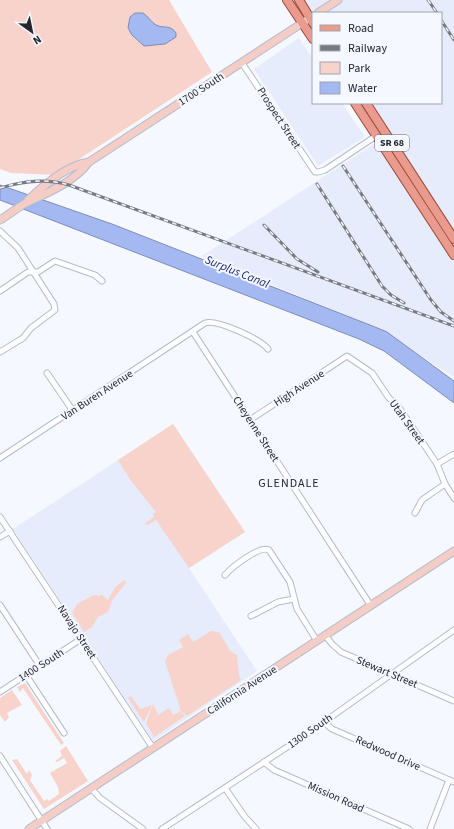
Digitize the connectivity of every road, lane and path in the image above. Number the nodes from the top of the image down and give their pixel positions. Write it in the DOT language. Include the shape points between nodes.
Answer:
graph roads {
  1 [pos="287,0"];
  2 [pos="299,0"];
  3 [pos="338,0"];
  4 [pos="320,12"];
  5 [pos="312,19"];
  6 [pos="302,23"];
  7 [pos="312,38"];
  8 [pos="242,63"];
  9 [pos="356,104"];
  10 [pos="367,104"];
  11 [pos="376,136"];
  12 [pos="90,162"];
  13 [pos="23,205"];
  14 [pos="0,220"];
  15 [pos="0,231"];
  16 [pos="454,239"];
  17 [pos="454,255"];
  18 [pos="33,272"];
  19 [pos="102,281"];
  20 [pos="0,291"];
  21 [pos="193,332"];
  22 [pos="268,349"];
  23 [pos="0,352"];
  24 [pos="347,356"];
  25 [pos="47,373"];
  26 [pos="73,411"];
  27 [pos="250,420"];
  28 [pos="454,454"];
  29 [pos="0,458"];
  30 [pos="437,464"];
  31 [pos="445,484"];
  32 [pos="454,498"];
  33 [pos="415,513"];
  34 [pos="0,517"];
  35 [pos="10,531"];
  36 [pos="0,537"];
  37 [pos="454,551"];
  38 [pos="225,575"];
  39 [pos="294,599"];
  40 [pos="0,605"];
  41 [pos="371,606"];
  42 [pos="251,616"];
  43 [pos="454,630"];
  44 [pos="325,635"];
  45 [pos="81,639"];
  46 [pos="317,641"];
  47 [pos="40,666"];
  48 [pos="391,674"];
  49 [pos="26,675"];
  50 [pos="0,691"];
  51 [pos="454,701"];
  52 [pos="324,722"];
  53 [pos="64,733"];
  54 [pos="153,748"];
  55 [pos="0,756"];
  56 [pos="264,762"];
  57 [pos="451,781"];
  58 [pos="91,788"];
  59 [pos="224,788"];
  60 [pos="42,821"];
  61 [pos="29,829"];
  62 [pos="47,829"];
  63 [pos="143,829"];
  64 [pos="162,829"];
  65 [pos="256,829"];
  66 [pos="409,829"];
  67 [pos="430,829"];
  1 -- 6 [label="main road"];
  2 -- 5 [label="main road"];
  3 -- 4 [label="main road"];
  5 -- 6 [label="main road, 1700 South"];
  6 -- 7 [label="main road"];
  6 -- 8 [label="main road, 1700 South"];
  8 -- 11 [label="street, Prospect Street" via="311,168 317,172"];
  8 -- 12 [label="main road, 1700 South"];
  9 -- 11 [label="main road, SR 68"];
  10 -- 16 [label="main road, SR 68"];
  11 -- 17 [label="main road, SR 68"];
  12 -- 13 [label="main road, 1700 South" via="83,170 47,194"];
  12 -- 13 [label="main road, 1700 South" via="79,164 37,192"];
  13 -- 14 [label="main road, 1700 South"];
  15 -- 18 [label="street" via="18,248"];
  18 -- 19 [label="street" via="38,272 57,261 94,275"];
  18 -- 20 [label="street" via="28,272"];
  18 -- 23 [label="street" via="54,304 54,312 31,328 21,339"];
  21 -- 22 [label="street, Van Buren Avenue" via="205,323 214,322 259,340"];
  21 -- 26 [label="street, Van Buren Avenue"];
  21 -- 27 [label="street, Cheyenne Street"];
  24 -- 27 [label="street, High Avenue"];
  24 -- 30 [label="street, Utah Street" via="372,373 389,398 401,410"];
  25 -- 26 [label="street"];
  26 -- 29 [label="street, Van Buren Avenue"];
  27 -- 41 [label="street, Cheyenne Street"];
  28 -- 30 [label="street"];
  30 -- 31 [label="street, Utah Street"];
  31 -- 32 [label="street, Utah Street"];
  31 -- 33 [label="street" via="422,500"];
  34 -- 35 [label="street, Navajo Street"];
  35 -- 36 [label="street"];
  35 -- 45 [label="street, Navajo Street"];
  37 -- 41 [label="main road, California Avenue"];
  38 -- 39 [label="street" via="232,567 260,549 266,548 290,582"];
  39 -- 42 [label="street" via="278,602"];
  39 -- 46 [label="street" via="299,614"];
  40 -- 47 [label="street"];
  41 -- 44 [label="main road, California Avenue"];
  43 -- 48 [label="street, 1300 South"];
  44 -- 46 [label="main road, California Avenue"];
  44 -- 48 [label="street, Stewart Street" via="340,652"];
  45 -- 47 [label="street, 1400 South"];
  45 -- 54 [label="street, Navajo Street"];
  46 -- 54 [label="main road, California Avenue"];
  47 -- 49 [label="street, 1400 South"];
  48 -- 51 [label="street, Stewart Street"];
  48 -- 52 [label="street, 1300 South"];
  49 -- 50 [label="street, 1400 South"];
  49 -- 53 [label="street"];
  52 -- 56 [label="street, 1300 South"];
  52 -- 57 [label="street, Redwood Drive" via="332,729"];
  54 -- 58 [label="main road, California Avenue"];
  55 -- 60 [label="street"];
  56 -- 59 [label="street, 1300 South"];
  56 -- 66 [label="street, Mission Road" via="274,770"];
  57 -- 67 [label="street"];
  58 -- 60 [label="main road, California Avenue"];
  58 -- 63 [label="street" via="100,798"];
  59 -- 64 [label="street, 1300 South"];
  59 -- 65 [label="street" via="244,817"];
  60 -- 61 [label="main road, California Avenue"];
  60 -- 62 [label="street"];
}
